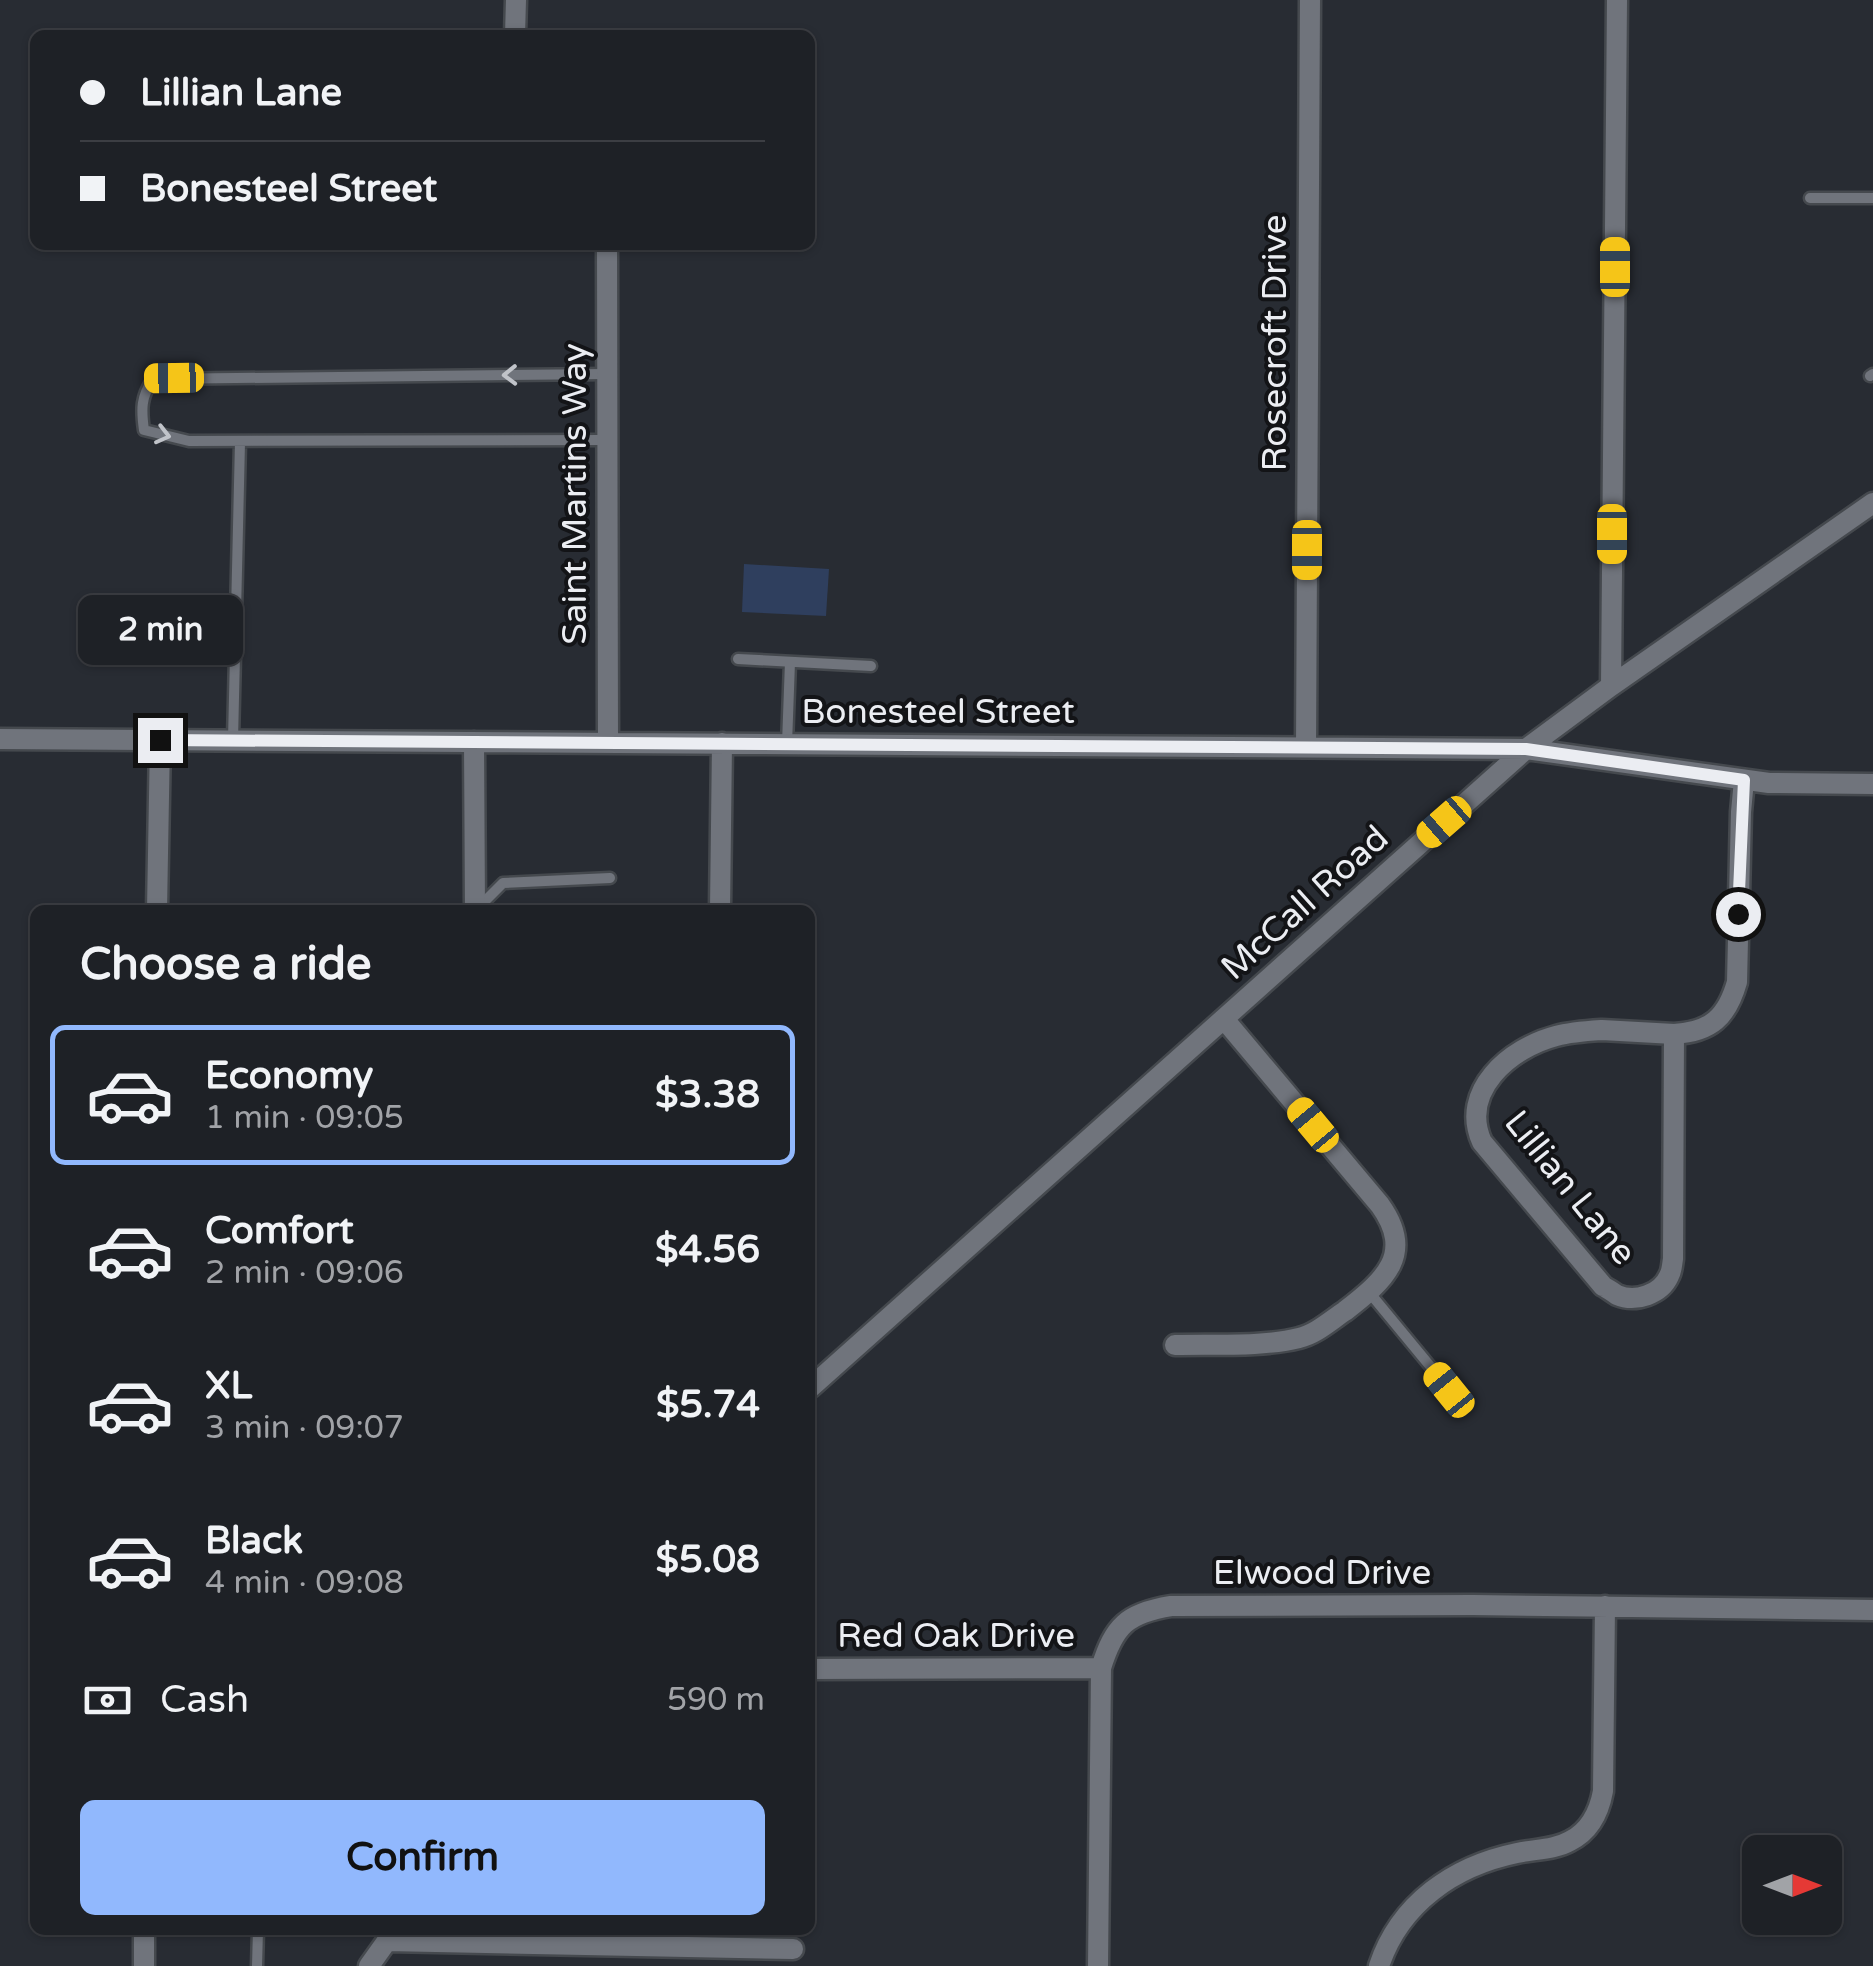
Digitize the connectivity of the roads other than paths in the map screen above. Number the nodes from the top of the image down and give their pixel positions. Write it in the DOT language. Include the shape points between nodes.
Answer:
graph roads {
  1 [pos="516,0"];
  2 [pos="1310,0"];
  3 [pos="1617,0"];
  4 [pos="515,30"];
  5 [pos="1810,198"];
  6 [pos="1873,198"];
  7 [pos="607,250"];
  8 [pos="607,374"];
  9 [pos="607,440"];
  10 [pos="240,442"];
  11 [pos="1873,503"];
  12 [pos="1850,519"];
  13 [pos="1873,519"];
  14 [pos="738,659"];
  15 [pos="790,662"];
  16 [pos="871,666"];
  17 [pos="1611,686"];
  18 [pos="0,739"];
  19 [pos="160,740"];
  20 [pos="233,740"];
  21 [pos="474,742"];
  22 [pos="608,743"];
  23 [pos="722,744"];
  24 [pos="787,744"];
  25 [pos="1306,747"];
  26 [pos="1526,749"];
  27 [pos="1744,780"];
  28 [pos="1873,784"];
  29 [pos="610,878"];
  30 [pos="157,905"];
  31 [pos="476,905"];
  32 [pos="481,905"];
  33 [pos="720,905"];
  34 [pos="1224,1019"];
  35 [pos="1674,1034"];
  36 [pos="1369,1292"];
  37 [pos="1175,1345"];
  38 [pos="815,1384"];
  39 [pos="1449,1390"];
  40 [pos="1606,1606"];
  41 [pos="1873,1610"];
  42 [pos="1102,1668"];
  43 [pos="815,1669"];
  44 [pos="144,1935"];
  45 [pos="258,1935"];
  46 [pos="391,1936"];
  47 [pos="793,1949"];
  48 [pos="144,1966"];
  49 [pos="258,1966"];
  50 [pos="368,1966"];
  51 [pos="1098,1966"];
  52 [pos="1379,1966"];
  1 -- 4 [label="street"];
  2 -- 25 [label="street, Rosecroft Drive"];
  3 -- 17 [label="street"];
  5 -- 6 [label="lane"];
  7 -- 8 [label="street, Saint Martins Way"];
  8 -- 9 [label="street, Saint Martins Way"];
  8 -- 10 [label="lane, one-way" via="154,379 144,392 144,430 189,441"];
  9 -- 10 [label="lane"];
  9 -- 22 [label="street, Saint Martins Way"];
  10 -- 20 [label="lane"];
  11 -- 12 [label="street, McCall Road"];
  12 -- 13 [label="street"];
  12 -- 17 [label="street, McCall Road"];
  14 -- 15 [label="lane"];
  15 -- 16 [label="lane"];
  15 -- 24 [label="lane"];
  17 -- 26 [label="street, McCall Road"];
  18 -- 19 [label="street, Bonesteel Street"];
  19 -- 20 [label="street, Bonesteel Street"];
  19 -- 30 [label="street"];
  20 -- 21 [label="street, Bonesteel Street"];
  21 -- 22 [label="street, Bonesteel Street"];
  21 -- 31 [label="street"];
  22 -- 23 [label="street, Bonesteel Street"];
  23 -- 24 [label="street, Bonesteel Street"];
  23 -- 33 [label="street"];
  24 -- 25 [label="street, Bonesteel Street"];
  25 -- 26 [label="street, Bonesteel Street"];
  26 -- 27 [label="street, Bonesteel Street"];
  26 -- 34 [label="street, McCall Road"];
  27 -- 28 [label="street, Bonesteel Street"];
  27 -- 35 [label="street, Lillian Lane" via="1736,982 1710,1026"];
  29 -- 32 [label="lane" via="503,882"];
  34 -- 36 [label="street" via="1392,1221 1395,1258"];
  34 -- 38 [label="street, McCall Road"];
  35 -- 35 [label="street, Lillian Lane" via="1673,1259 1659,1289 1632,1298 1603,1286 1482,1142 1476,1108 1505,1064 1553,1037 1602,1030"];
  36 -- 37 [label="street" via="1300,1338"];
  36 -- 39 [label="lane"];
  40 -- 41 [label="street, Elwood Drive"];
  40 -- 42 [label="street, Elwood Drive" via="1171,1606 1145,1610 1123,1625"];
  40 -- 52 [label="street" via="1603,1791 1592,1822 1566,1844 1465,1868 1431,1890 1402,1918"];
  42 -- 43 [label="street, Red Oak Drive"];
  42 -- 51 [label="street, Elwood Drive"];
  44 -- 48 [label="street"];
  45 -- 49 [label="lane"];
  46 -- 47 [label="street"];
  46 -- 50 [label="street"];
}
